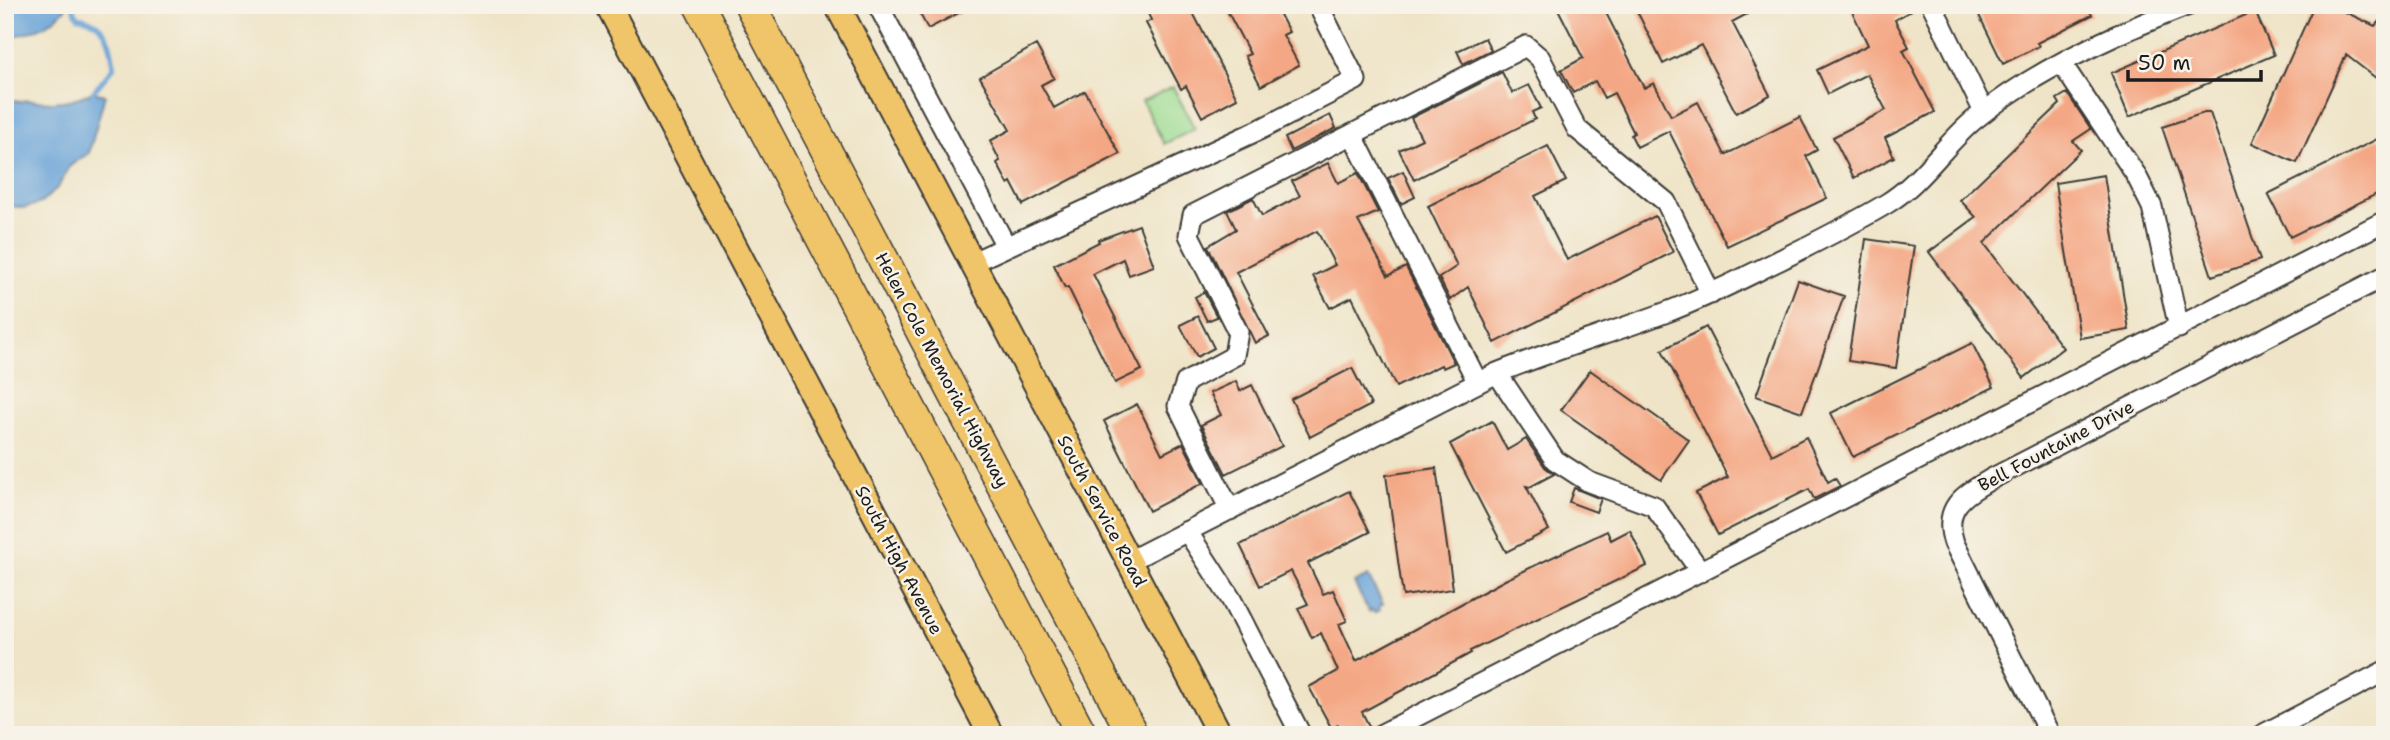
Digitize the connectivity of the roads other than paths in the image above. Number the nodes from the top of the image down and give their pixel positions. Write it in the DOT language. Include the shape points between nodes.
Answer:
graph roads {
  1 [pos="608,5"];
  2 [pos="699,5"];
  3 [pos="750,5"];
  4 [pos="837,5"];
  5 [pos="878,5"];
  6 [pos="1318,5"];
  7 [pos="1932,5"];
  8 [pos="2189,5"];
  9 [pos="2062,64"];
  10 [pos="1984,112"];
  11 [pos="1352,134"];
  12 [pos="2385,221"];
  13 [pos="1006,246"];
  14 [pos="971,263"];
  15 [pos="2385,276"];
  16 [pos="1712,294"];
  17 [pos="2179,328"];
  18 [pos="1497,373"];
  19 [pos="1478,383"];
  20 [pos="1230,510"];
  21 [pos="1187,531"];
  22 [pos="1129,561"];
  23 [pos="1701,572"];
  24 [pos="2385,671"];
  25 [pos="991,735"];
  26 [pos="1082,735"];
  27 [pos="1133,735"];
  28 [pos="1220,735"];
  29 [pos="1301,735"];
  30 [pos="1380,735"];
  31 [pos="2050,735"];
  32 [pos="2262,735"];
  1 -- 25 [label="main road, South High Avenue"];
  2 -- 26 [label="highway"];
  3 -- 27 [label="highway, Helen Cole Memorial Highway"];
  4 -- 14 [label="main road, South Service Road"];
  5 -- 13 [label="street"];
  6 -- 13 [label="street" via="1356,80 1261,129"];
  7 -- 10 [label="street"];
  8 -- 9 [label="street"];
  9 -- 10 [label="street"];
  9 -- 17 [label="street" via="2136,175 2152,207"];
  10 -- 16 [label="street" via="1888,203"];
  11 -- 16 [label="street" via="1526,46 1541,58 1577,129 1666,202"];
  11 -- 19 [label="street"];
  11 -- 20 [label="street" via="1193,215 1189,235 1238,332 1234,356 1186,382 1178,405"];
  12 -- 17 [label="street"];
  13 -- 14 [label="street"];
  14 -- 22 [label="main road, South Service Road"];
  15 -- 31 [label="street, Bell Fountaine Drive" via="2002,473 1957,503 1951,517 1954,542"];
  16 -- 18 [label="street"];
  17 -- 23 [label="street"];
  18 -- 19 [label="street"];
  18 -- 23 [label="street" via="1555,460 1589,482 1654,506"];
  19 -- 20 [label="street"];
  20 -- 21 [label="street"];
  21 -- 22 [label="street"];
  21 -- 29 [label="street" via="1231,599"];
  22 -- 28 [label="main road, South Service Road"];
  23 -- 30 [label="street"];
  24 -- 32 [label="street"];
}
